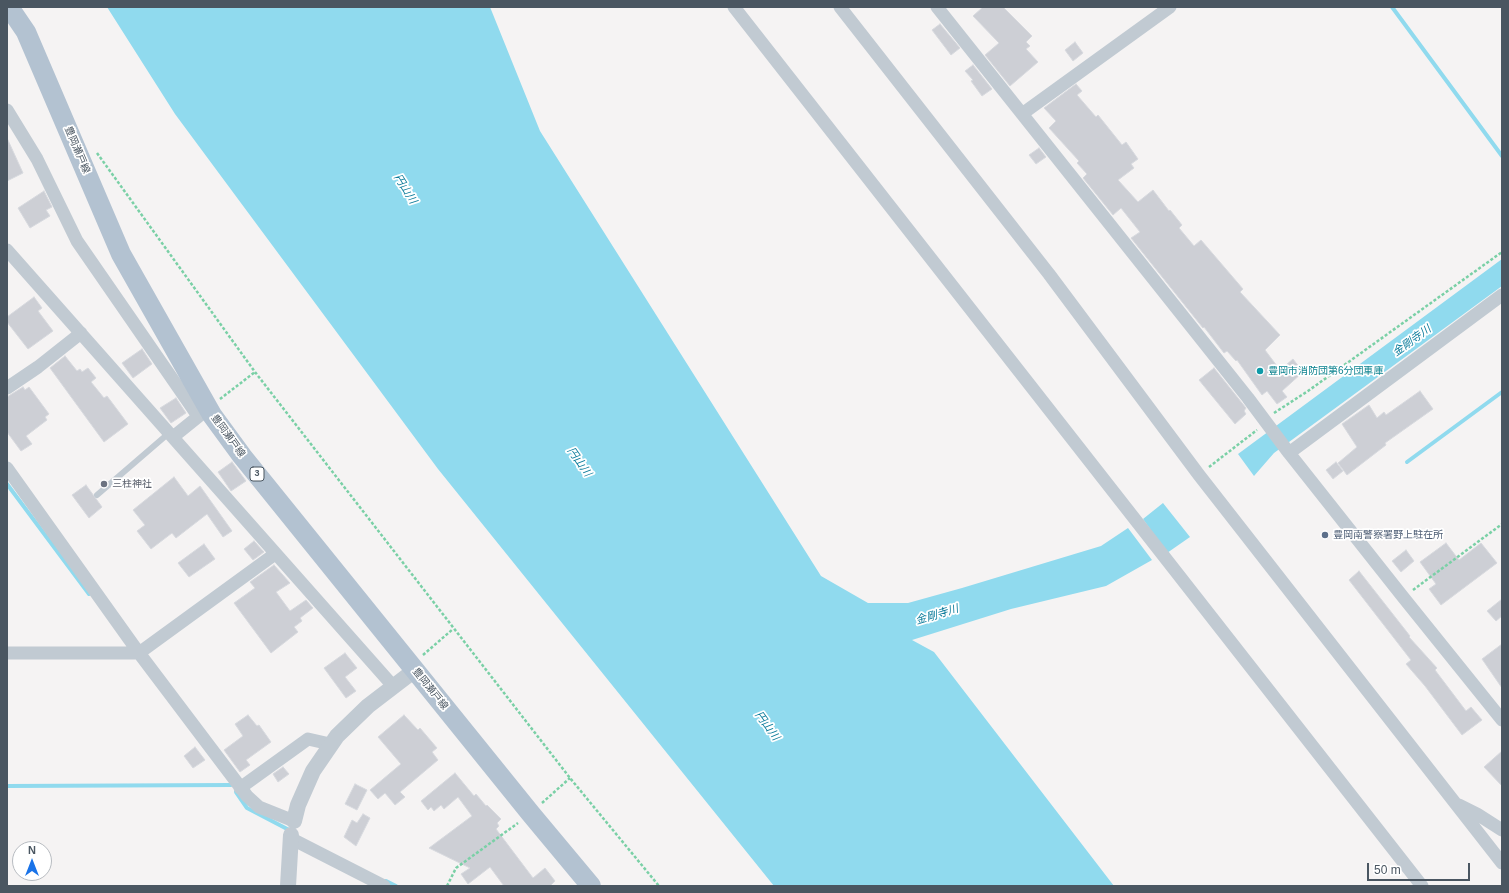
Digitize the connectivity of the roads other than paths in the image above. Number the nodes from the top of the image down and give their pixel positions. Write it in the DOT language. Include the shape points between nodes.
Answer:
graph roads {
  1 [pos="9,7"];
  2 [pos="734,7"];
  3 [pos="840,7"];
  4 [pos="937,7"];
  5 [pos="1170,7"];
  6 [pos="7,110"];
  7 [pos="1022,114"];
  8 [pos="7,250"];
  9 [pos="1502,295"];
  10 [pos="81,333"];
  11 [pos="7,388"];
  12 [pos="203,412"];
  13 [pos="171,435"];
  14 [pos="1288,452"];
  15 [pos="7,468"];
  16 [pos="97,495"];
  17 [pos="275,554"];
  18 [pos="7,653"];
  19 [pos="139,653"];
  20 [pos="413,667"];
  21 [pos="393,686"];
  22 [pos="1502,720"];
  23 [pos="330,744"];
  24 [pos="240,788"];
  25 [pos="1457,804"];
  26 [pos="1502,830"];
  27 [pos="292,831"];
  28 [pos="1502,863"];
  29 [pos="288,886"];
  30 [pos="384,886"];
  31 [pos="591,886"];
  32 [pos="1422,886"];
  1 -- 12 [label="main road, 豊岡瀬戸線 / 3" via="26,32 122,254"];
  2 -- 32 [label="street"];
  3 -- 25 [label="street" via="1049,274 1199,475"];
  4 -- 7 [label="street"];
  5 -- 7 [label="street"];
  6 -- 12 [label="street" via="37,159 77,241"];
  7 -- 14 [label="street"];
  8 -- 10 [label="street"];
  9 -- 14 [label="street"];
  10 -- 11 [label="street"];
  10 -- 13 [label="street"];
  12 -- 13 [label="street"];
  12 -- 20 [label="main road, 豊岡瀬戸線 / 3" via="242,456"];
  13 -- 16 [label="lane"];
  13 -- 17 [label="street"];
  14 -- 22 [label="street"];
  15 -- 19 [label="street"];
  17 -- 19 [label="street"];
  17 -- 21 [label="street"];
  18 -- 19 [label="street"];
  19 -- 24 [label="street"];
  20 -- 21 [label="street"];
  20 -- 31 [label="main road, 豊岡瀬戸線 / 3"];
  21 -- 23 [label="street" via="351,721"];
  23 -- 24 [label="street" via="308,739"];
  23 -- 27 [label="street" via="313,771 300,800"];
  24 -- 27 [label="street" via="255,805"];
  25 -- 26 [label="street"];
  25 -- 28 [label="street"];
  27 -- 29 [label="street"];
  27 -- 30 [label="street"];
}
